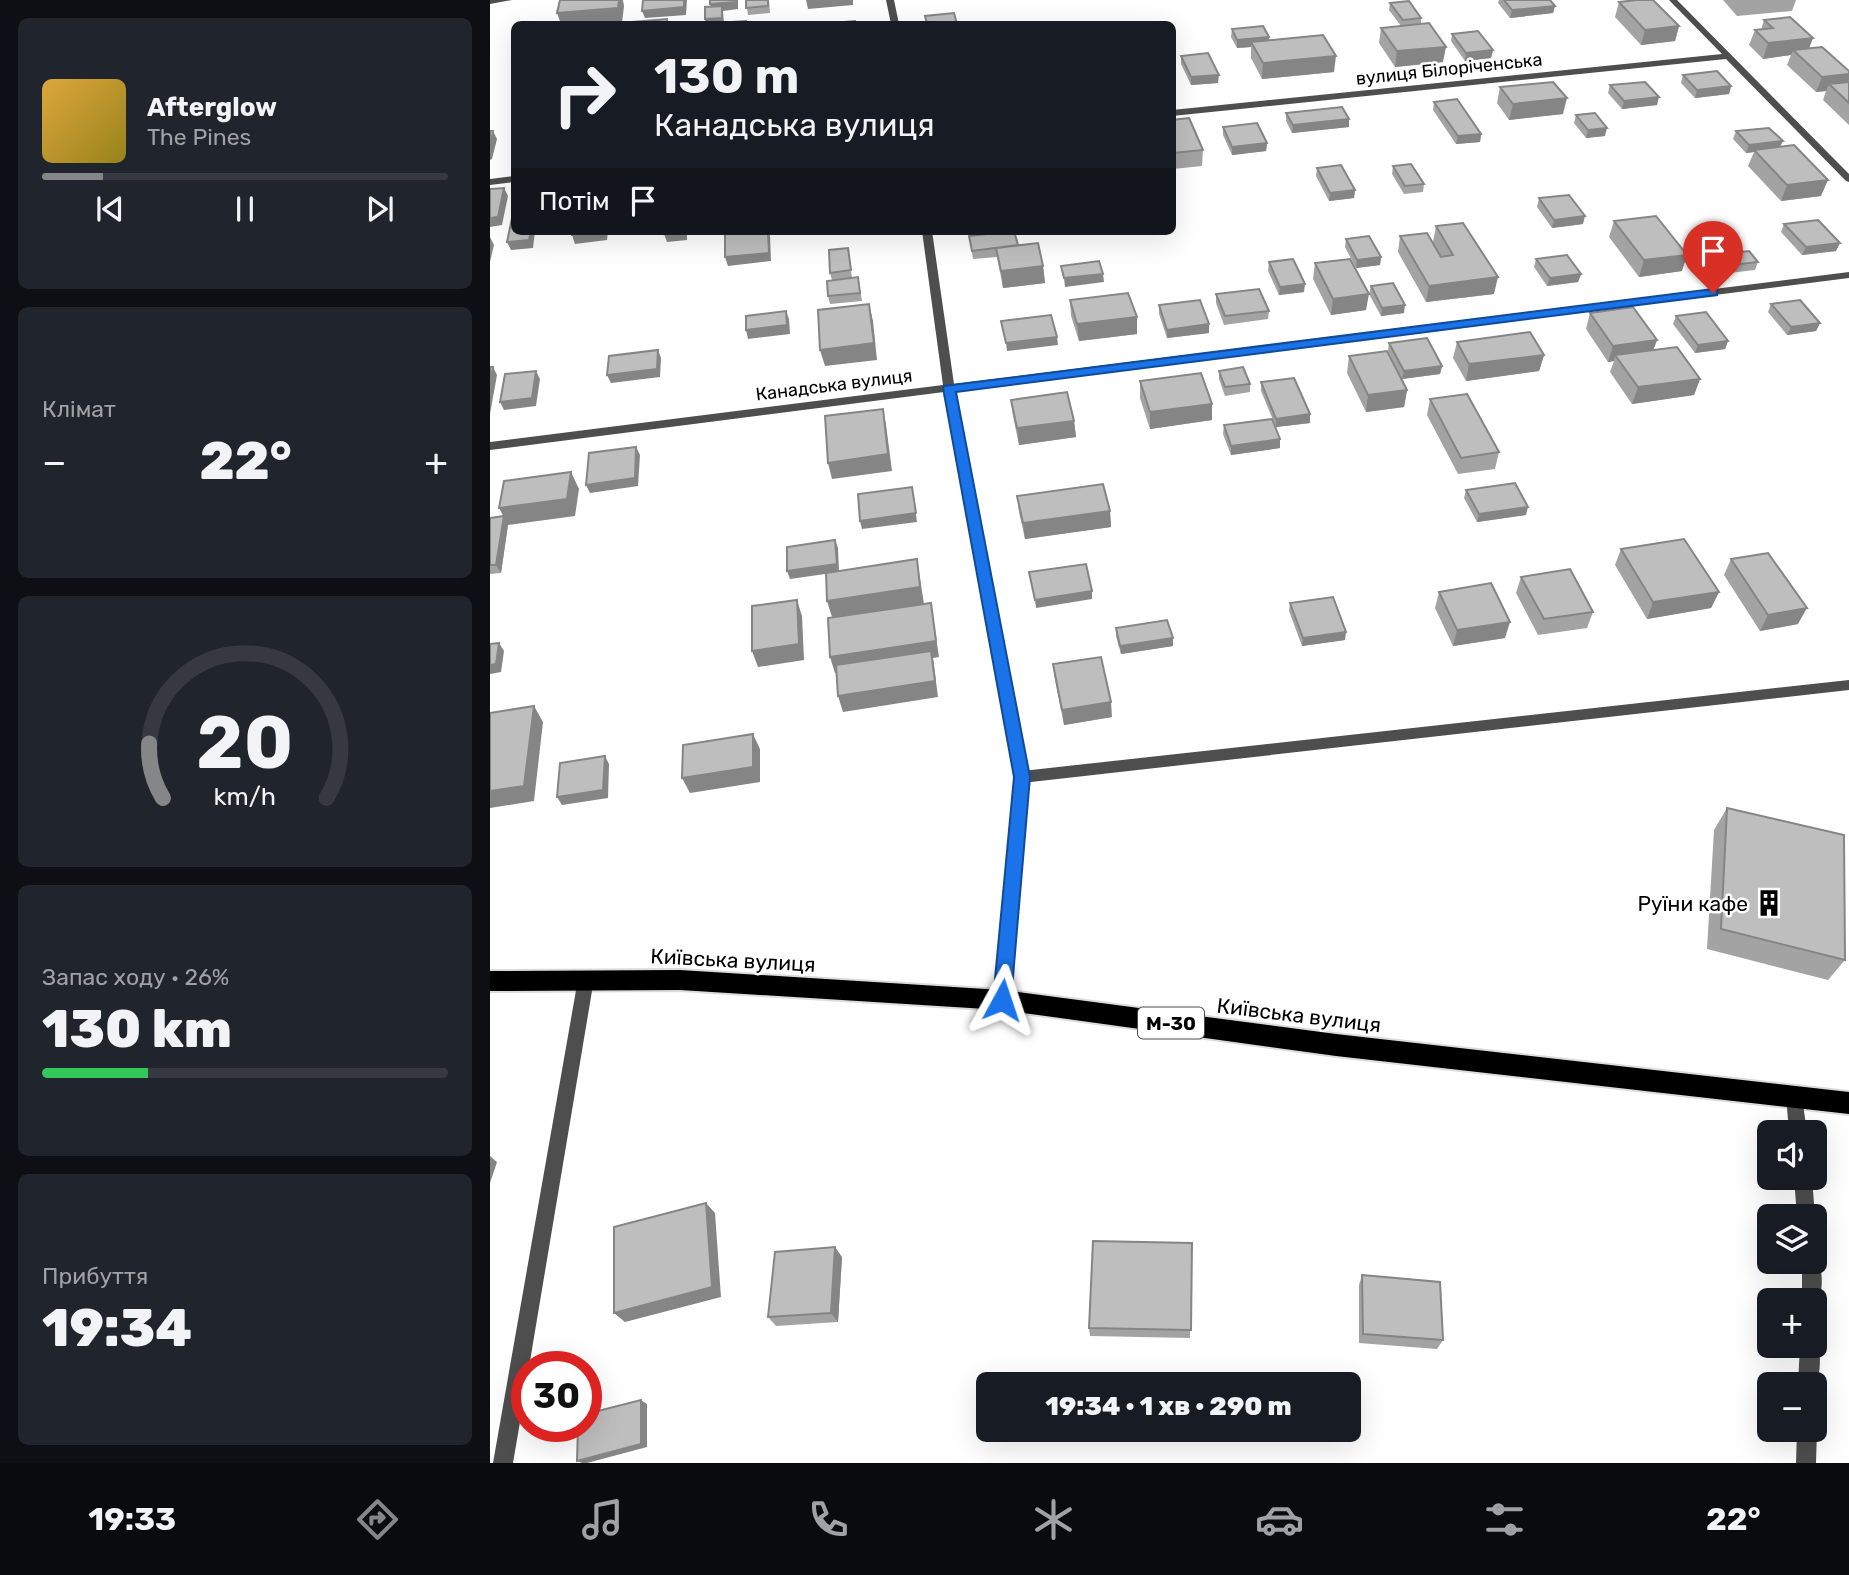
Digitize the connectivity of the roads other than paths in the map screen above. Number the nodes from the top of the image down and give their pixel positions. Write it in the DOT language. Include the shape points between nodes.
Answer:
graph roads {
  1 [pos="508,0"];
  2 [pos="890,0"];
  3 [pos="1673,0"];
  4 [pos="490,2"];
  5 [pos="894,21"];
  6 [pos="1728,56"];
  7 [pos="1176,113"];
  8 [pos="511,179"];
  9 [pos="1849,179"];
  10 [pos="490,181"];
  11 [pos="928,235"];
  12 [pos="1849,275"];
  13 [pos="949,388"];
  14 [pos="490,446"];
  15 [pos="1849,685"];
  16 [pos="1022,777"];
  17 [pos="586,979"];
  18 [pos="490,981"];
  19 [pos="1002,1000"];
  20 [pos="1795,1096"];
  21 [pos="1849,1103"];
  22 [pos="1797,1120"];
  23 [pos="1806,1442"];
  24 [pos="503,1463"];
  25 [pos="1805,1463"];
  1 -- 4 [label="street"];
  2 -- 5 [label="street"];
  3 -- 6 [label="street"];
  6 -- 7 [label="street, вулиця Білоріченська"];
  6 -- 9 [label="street"];
  8 -- 10 [label="street"];
  11 -- 13 [label="street"];
  12 -- 13 [label="street, Канадська вулиця"];
  13 -- 14 [label="street, Канадська вулиця"];
  13 -- 16 [label="street"];
  15 -- 16 [label="street"];
  16 -- 19 [label="street"];
  17 -- 18 [label="highway, Київська вулиця / М-30"];
  17 -- 19 [label="highway, Київська вулиця / М-30" via="680,980"];
  17 -- 24 [label="street"];
  19 -- 20 [label="highway, Київська вулиця / М-30" via="1336,1045"];
  20 -- 21 [label="highway, Київська вулиця / М-30"];
  20 -- 22 [label="street"];
  23 -- 25 [label="street"];
}
